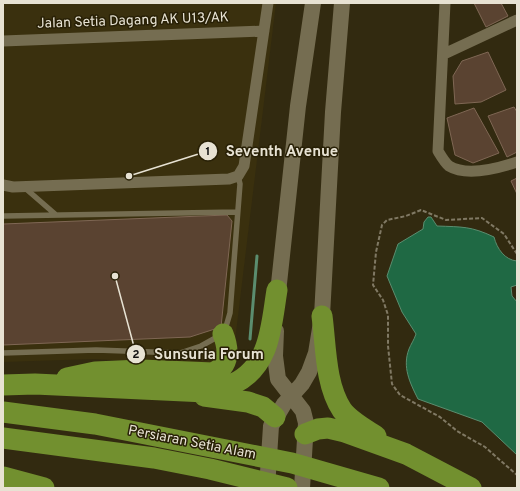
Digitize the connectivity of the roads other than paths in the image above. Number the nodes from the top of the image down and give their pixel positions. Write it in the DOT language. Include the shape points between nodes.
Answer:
graph roads {
  1 [pos="268,3"];
  2 [pos="313,3"];
  3 [pos="342,3"];
  4 [pos="445,3"];
  5 [pos="517,20"];
  6 [pos="264,31"];
  7 [pos="3,41"];
  8 [pos="444,54"];
  9 [pos="517,162"];
  10 [pos="238,176"];
  11 [pos="3,185"];
  12 [pos="23,187"];
  13 [pos="237,212"];
  14 [pos="55,214"];
  15 [pos="3,216"];
  16 [pos="277,290"];
  17 [pos="322,316"];
  18 [pos="223,334"];
  19 [pos="3,353"];
  20 [pos="35,384"];
  21 [pos="3,385"];
  22 [pos="161,391"];
  23 [pos="290,395"];
  24 [pos="3,412"];
  25 [pos="275,417"];
  26 [pos="3,438"];
  27 [pos="305,439"];
  28 [pos="406,454"];
  29 [pos="3,477"];
  30 [pos="44,488"];
  31 [pos="267,488"];
  32 [pos="287,488"];
  33 [pos="302,488"];
  34 [pos="379,488"];
  35 [pos="471,488"];
  1 -- 6 [label="street"];
  2 -- 16 [label="main road" via="298,106"];
  3 -- 17 [label="main road" via="333,112"];
  4 -- 8 [label="street"];
  5 -- 8 [label="street"];
  6 -- 7 [label="street, Jalan Setia Dagang AK U13/AK"];
  6 -- 10 [label="street" via="244,166"];
  8 -- 9 [label="street" via="438,151 448,166 462,170 492,170"];
  10 -- 12 [label="street" via="228,179"];
  10 -- 13 [label="lane" via="240,184"];
  11 -- 12 [label="street"];
  12 -- 14 [label="lane"];
  13 -- 14 [label="lane"];
  13 -- 18 [label="lane" via="230,313"];
  14 -- 15 [label="lane"];
  16 -- 22 [label="highway" via="269,343 260,361 250,372 233,384 206,392"];
  16 -- 23 [label="main road" via="276,370 278,379"];
  17 -- 23 [label="main road" via="316,353 309,372 302,384"];
  17 -- 28 [label="highway" via="332,390 342,410 358,424"];
  18 -- 19 [label="lane" via="201,346 180,353 96,350"];
  18 -- 20 [label="highway" via="227,342 228,355 224,365 213,373 141,370 103,372"];
  20 -- 21 [label="highway"];
  20 -- 22 [label="highway"];
  22 -- 25 [label="highway" via="248,402 263,407"];
  23 -- 25 [label="main road"];
  23 -- 27 [label="main road" via="303,411 306,423"];
  24 -- 34 [label="highway, Persiaran Setia Alam" via="96,424 292,463"];
  25 -- 31 [label="main road" via="271,426"];
  26 -- 32 [label="highway, Persiaran Setia Alam" via="154,458"];
  27 -- 28 [label="highway" via="318,429 328,428"];
  27 -- 33 [label="main road"];
  28 -- 35 [label="highway"];
  29 -- 30 [label="highway"];
}
